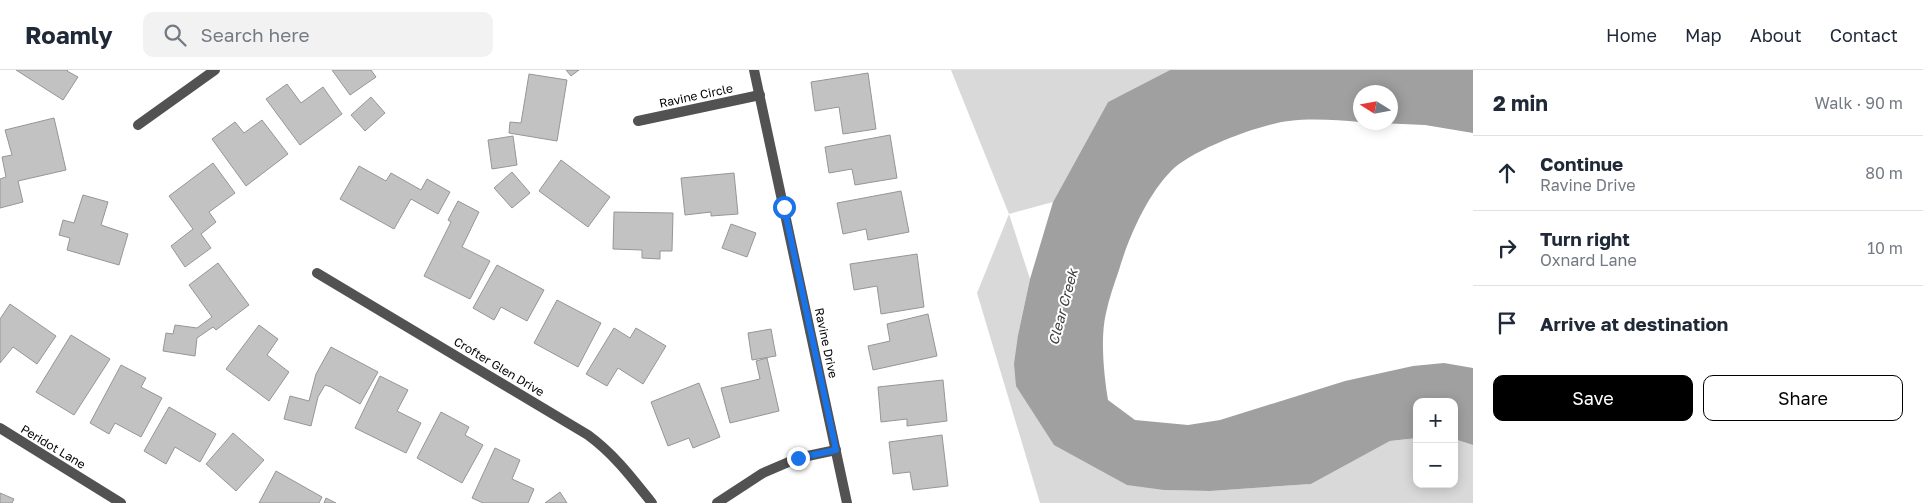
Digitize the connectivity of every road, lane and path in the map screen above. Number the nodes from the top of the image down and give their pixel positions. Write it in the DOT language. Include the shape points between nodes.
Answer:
graph roads {
  1 [pos="215,70"];
  2 [pos="754,70"];
  3 [pos="760,95"];
  4 [pos="638,121"];
  5 [pos="138,125"];
  6 [pos="318,273"];
  7 [pos="0,428"];
  8 [pos="836,450"];
  9 [pos="121,503"];
  10 [pos="652,503"];
  11 [pos="717,503"];
  12 [pos="847,503"];
  1 -- 5 [label="street"];
  2 -- 3 [label="street, Ravine Drive"];
  3 -- 4 [label="street, Ravine Circle"];
  3 -- 8 [label="street, Ravine Drive"];
  6 -- 10 [label="street, Crofter Glen Drive" via="604,446"];
  7 -- 9 [label="street, Peridot Lane"];
  8 -- 11 [label="street" via="798,458 763,473"];
  8 -- 12 [label="street, Ravine Drive"];
}
